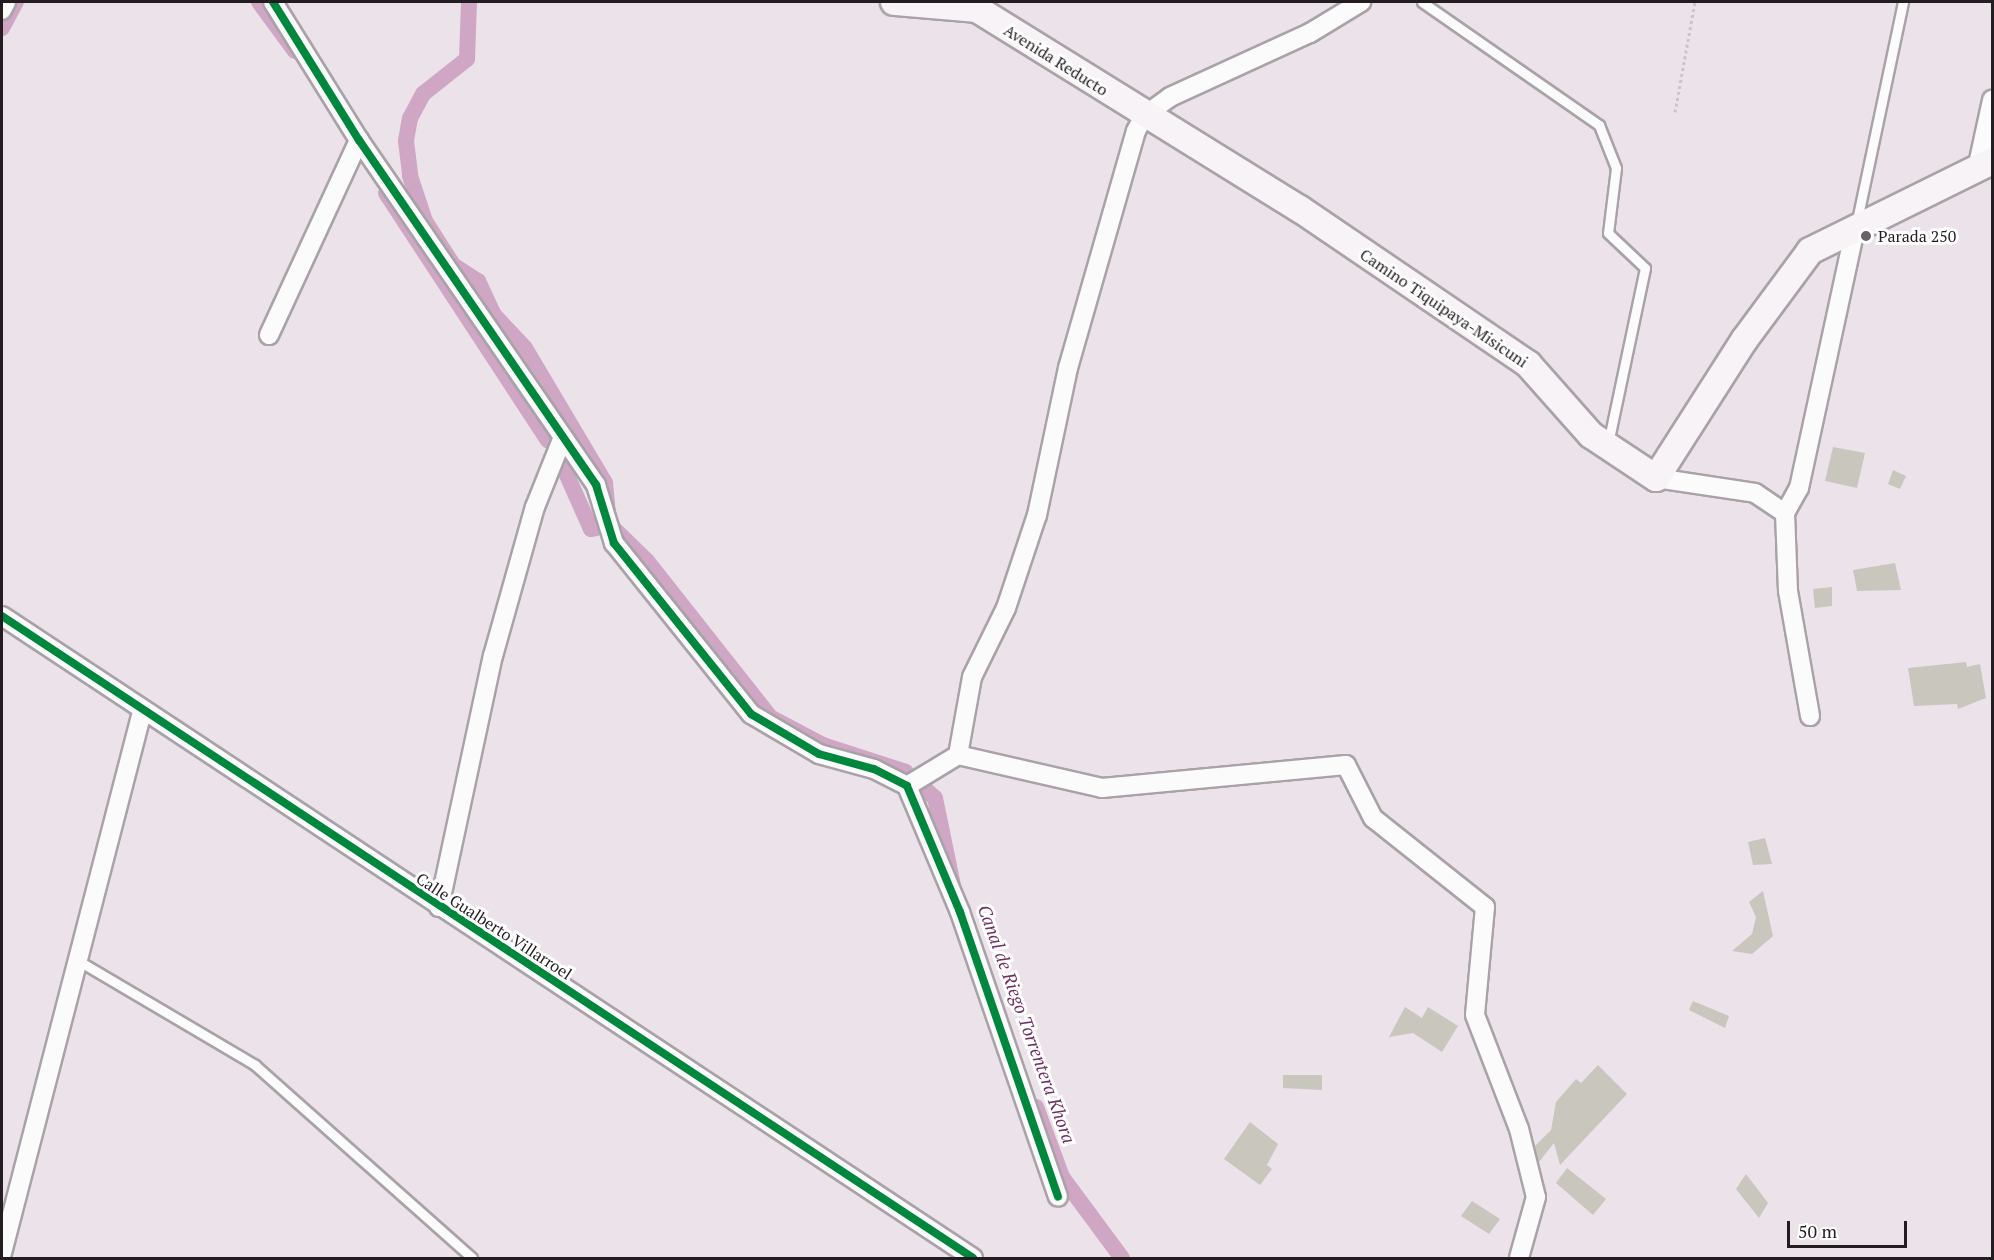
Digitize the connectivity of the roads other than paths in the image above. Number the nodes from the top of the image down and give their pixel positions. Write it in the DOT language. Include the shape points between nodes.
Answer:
graph roads {
  1 [pos="6,2"];
  2 [pos="273,2"];
  3 [pos="894,2"];
  4 [pos="1361,2"];
  5 [pos="1422,2"];
  6 [pos="1903,2"];
  7 [pos="2,10"];
  8 [pos="1992,100"];
  9 [pos="1144,116"];
  10 [pos="359,140"];
  11 [pos="1985,165"];
  12 [pos="1856,225"];
  13 [pos="269,335"];
  14 [pos="563,437"];
  15 [pos="1607,448"];
  16 [pos="1656,478"];
  17 [pos="1785,513"];
  18 [pos="2,616"];
  19 [pos="142,712"];
  20 [pos="1810,716"];
  21 [pos="958,755"];
  22 [pos="907,786"];
  23 [pos="439,907"];
  24 [pos="77,960"];
  25 [pos="1058,1197"];
  26 [pos="2,1253"];
  27 [pos="472,1258"];
  28 [pos="973,1258"];
  29 [pos="1519,1258"];
  1 -- 7 [label="street"];
  2 -- 10 [label="street"];
  3 -- 9 [label="main road, Avenida Reducto" via="977,9"];
  4 -- 9 [label="street" via="1310,33 1170,97"];
  5 -- 15 [label="lane" via="1599,125 1616,168 1608,233 1645,268 1617,421"];
  6 -- 12 [label="lane"];
  8 -- 11 [label="street"];
  9 -- 15 [label="main road, Camino Tiquipaya-Misicuni" via="1300,209 1528,364"];
  9 -- 21 [label="street" via="1068,368 1037,516 1006,608 972,677"];
  10 -- 13 [label="street"];
  10 -- 14 [label="street"];
  11 -- 12 [label="main road"];
  12 -- 16 [label="main road" via="1810,251 1745,339"];
  12 -- 17 [label="street" via="1799,488"];
  14 -- 22 [label="street" via="596,485 614,543 751,714 819,754 874,769"];
  14 -- 23 [label="street" via="535,507 493,656"];
  15 -- 16 [label="main road, Camino Tiquipaya-Misicuni"];
  16 -- 17 [label="street" via="1755,493"];
  17 -- 20 [label="street" via="1788,591"];
  18 -- 19 [label="street, Calle Gualberto Villarroel"];
  19 -- 23 [label="street, Calle Gualberto Villarroel"];
  19 -- 24 [label="street"];
  21 -- 22 [label="street"];
  21 -- 29 [label="street" via="1102,788 1346,765 1373,818 1485,907 1475,1014 1520,1129 1536,1197"];
  22 -- 25 [label="street" via="960,912"];
  23 -- 28 [label="street, Calle Gualberto Villarroel" via="711,1081"];
  24 -- 26 [label="street"];
  24 -- 27 [label="lane" via="255,1065"];
}
